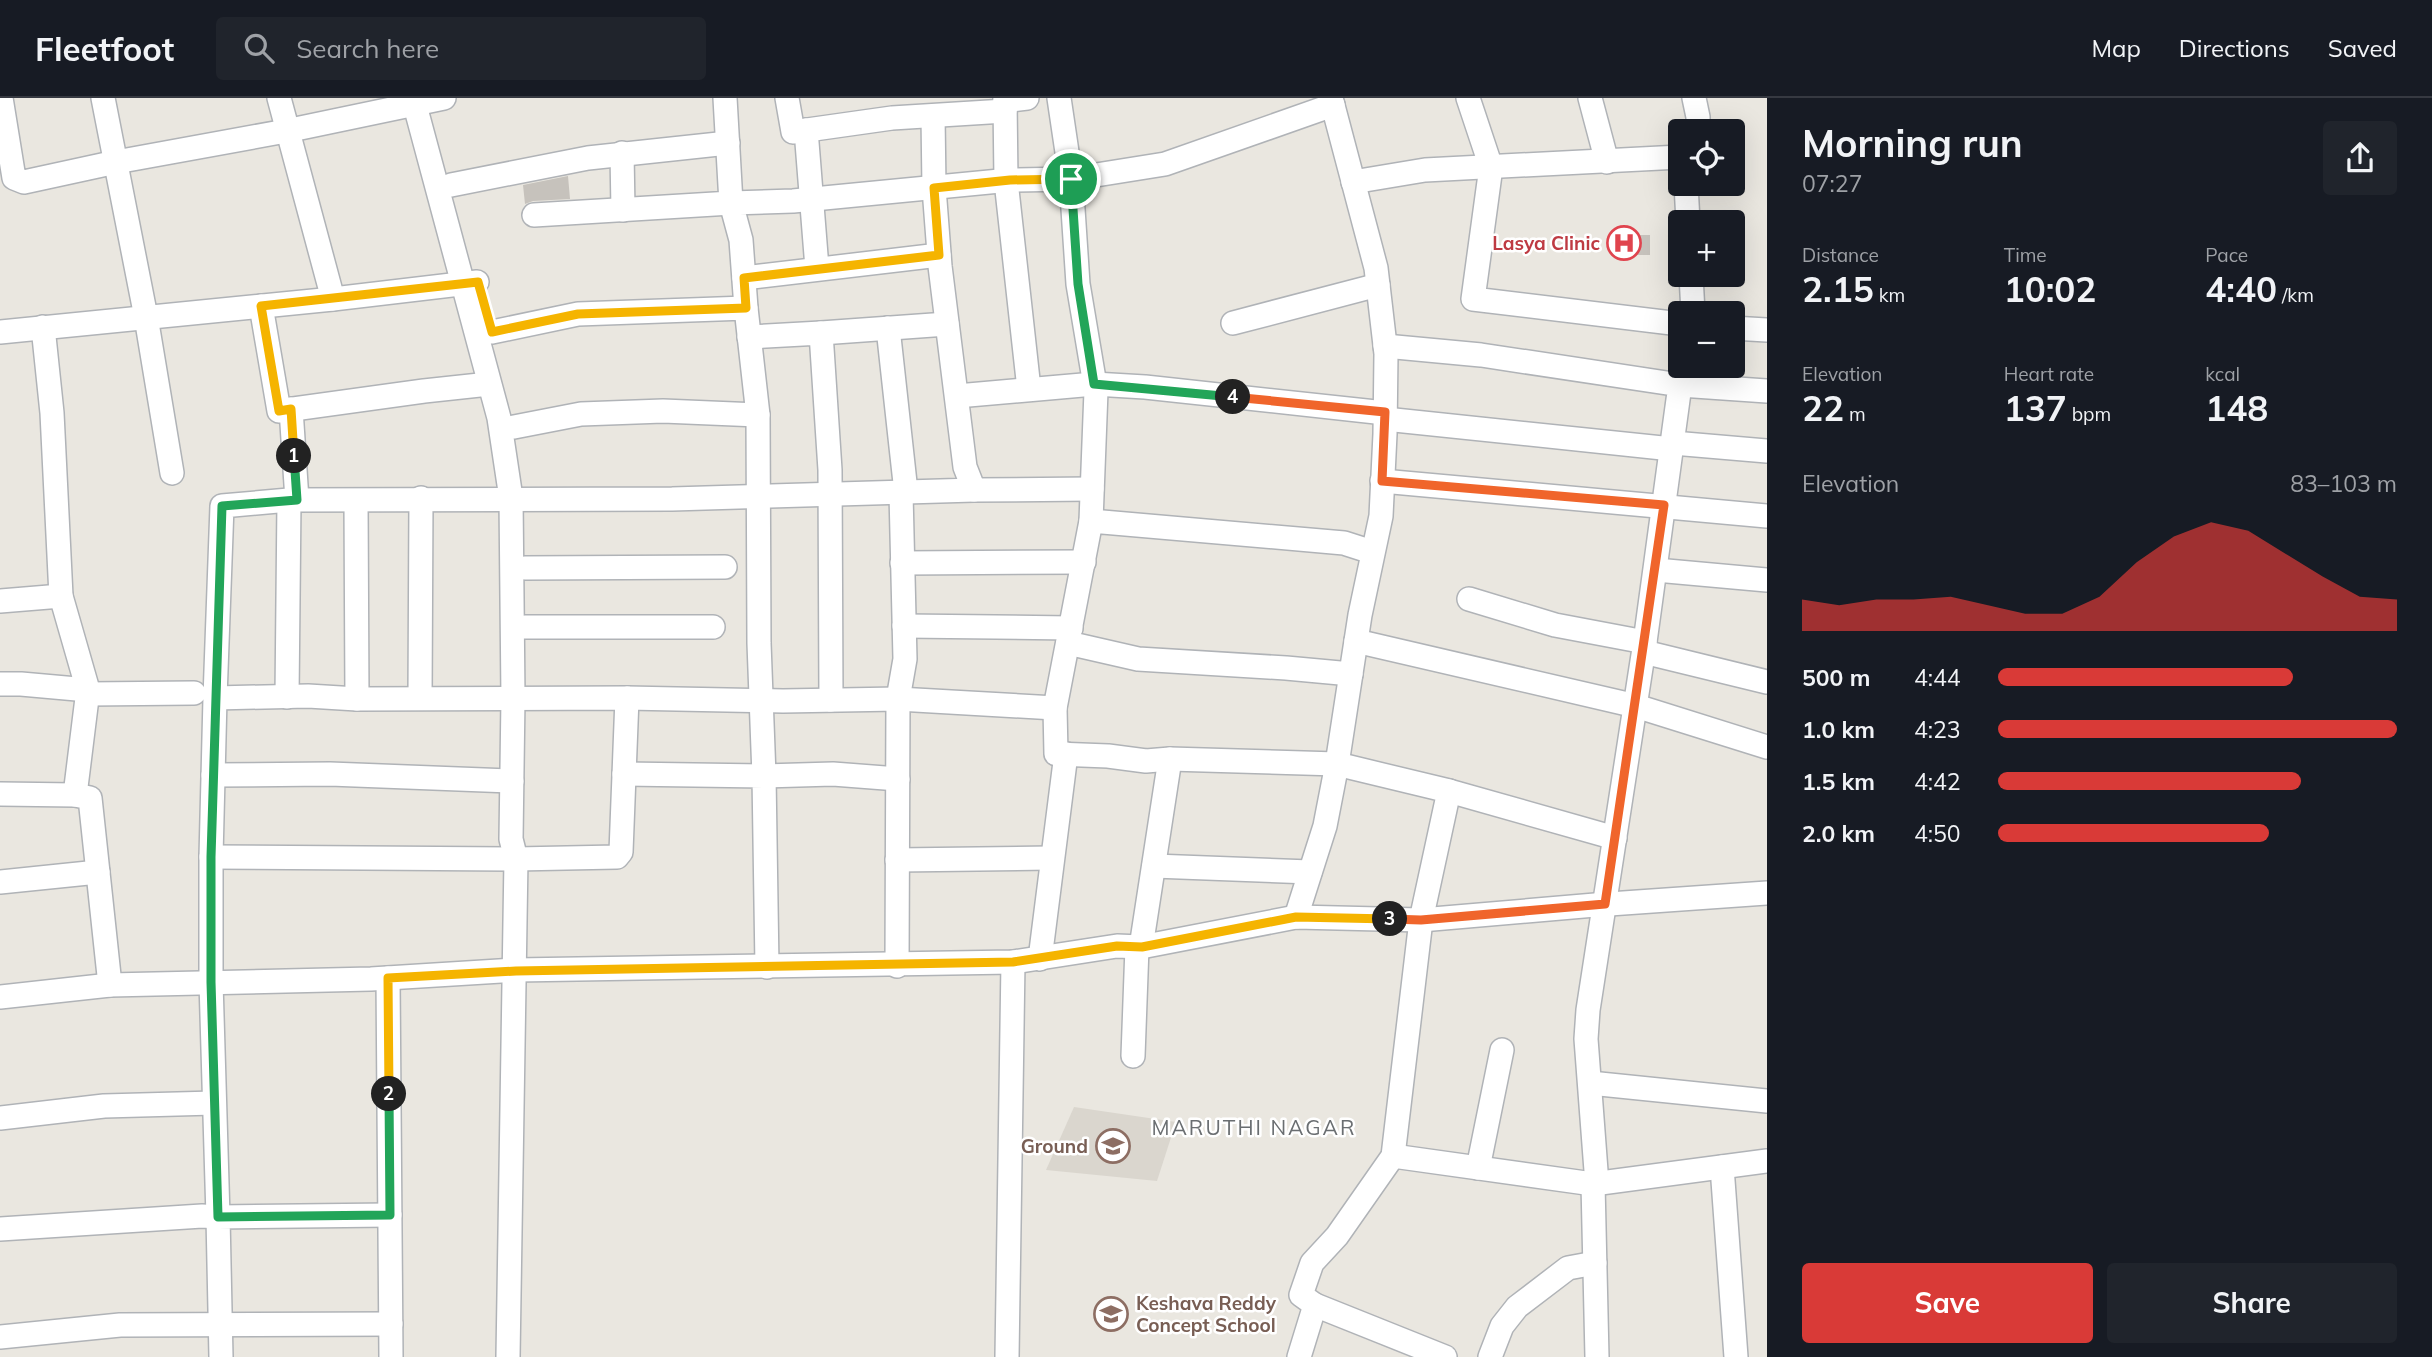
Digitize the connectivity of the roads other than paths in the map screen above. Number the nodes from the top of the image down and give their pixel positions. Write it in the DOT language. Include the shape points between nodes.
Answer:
graph roads {
  1 [pos="1,98"];
  2 [pos="103,98"];
  3 [pos="279,98"];
  4 [pos="725,98"];
  5 [pos="787,98"];
  6 [pos="1059,98"];
  7 [pos="1468,98"];
  8 [pos="1590,98"];
  9 [pos="1698,99"];
  10 [pos="425,100"];
  11 [pos="1332,101"];
  12 [pos="1011,102"];
  13 [pos="906,108"];
  14 [pos="933,116"];
  15 [pos="1698,119"];
  16 [pos="806,130"];
  17 [pos="286,131"];
  18 [pos="727,143"];
  19 [pos="622,153"];
  20 [pos="1668,158"];
  21 [pos="116,162"];
  22 [pos="1607,162"];
  23 [pos="1491,167"];
  24 [pos="1071,179"];
  25 [pos="1006,181"];
  26 [pos="1353,182"];
  27 [pos="451,185"];
  28 [pos="934,188"];
  29 [pos="812,200"];
  30 [pos="731,204"];
  31 [pos="624,210"];
  32 [pos="534,215"];
  33 [pos="939,255"];
  34 [pos="817,268"];
  35 [pos="744,278"];
  36 [pos="471,282"];
  37 [pos="1378,285"];
  38 [pos="333,299"];
  39 [pos="261,306"];
  40 [pos="746,308"];
  41 [pos="146,317"];
  42 [pos="1233,323"];
  43 [pos="1668,323"];
  44 [pos="947,324"];
  45 [pos="43,327"];
  46 [pos="888,328"];
  47 [pos="1745,329"];
  48 [pos="1767,330"];
  49 [pos="0,332"];
  50 [pos="492,332"];
  51 [pos="821,333"];
  52 [pos="749,337"];
  53 [pos="1385,346"];
  54 [pos="1668,374"];
  55 [pos="1682,378"];
  56 [pos="1698,378"];
  57 [pos="489,384"];
  58 [pos="1094,384"];
  59 [pos="1030,389"];
  60 [pos="1767,391"];
  61 [pos="957,396"];
  62 [pos="291,409"];
  63 [pos="758,415"];
  64 [pos="1385,416"];
  65 [pos="514,427"];
  66 [pos="1672,446"];
  67 [pos="1767,451"];
  68 [pos="172,473"];
  69 [pos="1382,481"];
  70 [pos="1092,489"];
  71 [pos="974,490"];
  72 [pos="904,492"];
  73 [pos="830,494"];
  74 [pos="759,496"];
  75 [pos="421,498"];
  76 [pos="518,499"];
  77 [pos="293,500"];
  78 [pos="356,501"];
  79 [pos="1664,505"];
  80 [pos="1767,516"];
  81 [pos="1091,521"];
  82 [pos="1372,552"];
  83 [pos="1084,562"];
  84 [pos="902,563"];
  85 [pos="725,567"];
  86 [pos="525,568"];
  87 [pos="1656,570"];
  88 [pos="1767,580"];
  89 [pos="61,596"];
  90 [pos="1469,599"];
  91 [pos="0,601"];
  92 [pos="904,626"];
  93 [pos="524,627"];
  94 [pos="713,627"];
  95 [pos="1070,636"];
  96 [pos="1356,641"];
  97 [pos="1644,647"];
  98 [pos="1351,674"];
  99 [pos="1767,682"];
  100 [pos="0,684"];
  101 [pos="88,692"];
  102 [pos="204,696"];
  103 [pos="287,696"];
  104 [pos="420,698"];
  105 [pos="519,698"];
  106 [pos="627,698"];
  107 [pos="357,699"];
  108 [pos="898,699"];
  109 [pos="761,700"];
  110 [pos="831,700"];
  111 [pos="1636,706"];
  112 [pos="1055,708"];
  113 [pos="1767,747"];
  114 [pos="1066,754"];
  115 [pos="1170,759"];
  116 [pos="1337,764"];
  117 [pos="624,774"];
  118 [pos="213,775"];
  119 [pos="764,776"];
  120 [pos="898,779"];
  121 [pos="512,781"];
  122 [pos="1449,791"];
  123 [pos="0,794"];
  124 [pos="75,795"];
  125 [pos="1615,838"];
  126 [pos="516,855"];
  127 [pos="211,857"];
  128 [pos="1051,858"];
  129 [pos="897,860"];
  130 [pos="1154,866"];
  131 [pos="98,872"];
  132 [pos="1310,872"];
  133 [pos="0,882"];
  134 [pos="1767,893"];
  135 [pos="1605,904"];
  136 [pos="1296,917"];
  137 [pos="1421,920"];
  138 [pos="1139,947"];
  139 [pos="1040,958"];
  140 [pos="1013,962"];
  141 [pos="897,966"];
  142 [pos="767,967"];
  143 [pos="516,971"];
  144 [pos="388,978"];
  145 [pos="211,982"];
  146 [pos="110,985"];
  147 [pos="0,997"];
  148 [pos="1502,1050"];
  149 [pos="1133,1056"];
  150 [pos="1590,1083"];
  151 [pos="1767,1101"];
  152 [pos="214,1103"];
  153 [pos="0,1118"];
  154 [pos="1393,1156"];
  155 [pos="1767,1161"];
  156 [pos="1722,1167"];
  157 [pos="1478,1168"];
  158 [pos="1595,1184"];
  159 [pos="390,1215"];
  160 [pos="218,1217"];
  161 [pos="0,1229"];
  162 [pos="1595,1263"];
  163 [pos="1315,1305"];
  164 [pos="391,1324"];
  165 [pos="219,1326"];
  166 [pos="0,1337"];
  167 [pos="221,1357"];
  168 [pos="391,1357"];
  169 [pos="508,1357"];
  170 [pos="1007,1357"];
  171 [pos="1299,1357"];
  172 [pos="1445,1357"];
  173 [pos="1490,1357"];
  174 [pos="1597,1357"];
  175 [pos="1736,1357"];
  1 -- 21 [label="street" via="17,180"];
  2 -- 21 [label="street"];
  3 -- 17 [label="street"];
  4 -- 18 [label="street"];
  5 -- 16 [label="street" via="793,132"];
  6 -- 24 [label="street"];
  7 -- 23 [label="street"];
  8 -- 22 [label="street"];
  9 -- 15 [label="street"];
  10 -- 17 [label="street"];
  10 -- 27 [label="street"];
  10 -- 36 [label="street"];
  11 -- 24 [label="street" via="1166,164"];
  11 -- 26 [label="street"];
  12 -- 14 [label="street"];
  12 -- 25 [label="street"];
  13 -- 14 [label="street"];
  13 -- 16 [label="street"];
  14 -- 28 [label="street"];
  16 -- 29 [label="street"];
  17 -- 21 [label="street"];
  17 -- 38 [label="street"];
  18 -- 19 [label="street"];
  18 -- 30 [label="street"];
  19 -- 27 [label="street"];
  19 -- 31 [label="street"];
  20 -- 22 [label="street"];
  21 -- 41 [label="street"];
  22 -- 23 [label="street"];
  23 -- 26 [label="street" via="1424,170"];
  23 -- 43 [label="street" via="1473,299"];
  24 -- 25 [label="street"];
  24 -- 58 [label="street" via="1078,284"];
  25 -- 28 [label="street"];
  25 -- 59 [label="street"];
  26 -- 37 [label="street"];
  27 -- 36 [label="street"];
  28 -- 29 [label="street"];
  28 -- 33 [label="street"];
  29 -- 30 [label="street"];
  29 -- 34 [label="street"];
  30 -- 31 [label="street"];
  30 -- 35 [label="street" via="741,240"];
  31 -- 32 [label="street"];
  33 -- 34 [label="street"];
  33 -- 44 [label="street"];
  34 -- 35 [label="street"];
  35 -- 40 [label="street"];
  36 -- 38 [label="street"];
  36 -- 50 [label="street"];
  36 -- 57 [label="street"];
  37 -- 42 [label="street"];
  37 -- 53 [label="street"];
  38 -- 39 [label="street"];
  39 -- 41 [label="street"];
  39 -- 62 [label="street" via="279,411"];
  40 -- 50 [label="street" via="578,314"];
  40 -- 52 [label="street"];
  41 -- 45 [label="street"];
  41 -- 68 [label="street"];
  44 -- 46 [label="street"];
  44 -- 61 [label="street"];
  45 -- 49 [label="street"];
  45 -- 89 [label="street" via="54,437"];
  46 -- 51 [label="street"];
  46 -- 72 [label="street"];
  47 -- 48 [label="street"];
  50 -- 65 [label="street"];
  51 -- 52 [label="street"];
  51 -- 73 [label="street"];
  52 -- 63 [label="street"];
  53 -- 54 [label="street"];
  53 -- 64 [label="street"];
  55 -- 66 [label="street"];
  56 -- 60 [label="street"];
  57 -- 62 [label="street"];
  57 -- 76 [label="street"];
  58 -- 59 [label="street"];
  58 -- 64 [label="street"];
  58 -- 70 [label="street"];
  59 -- 61 [label="street"];
  61 -- 71 [label="street" via="965,467"];
  62 -- 77 [label="street"];
  63 -- 65 [label="street" via="581,414"];
  63 -- 74 [label="street"];
  64 -- 66 [label="street"];
  64 -- 69 [label="street"];
  65 -- 76 [label="street"];
  66 -- 67 [label="street"];
  66 -- 79 [label="street"];
  69 -- 79 [label="street"];
  69 -- 82 [label="street" via="1381,516"];
  70 -- 71 [label="street"];
  70 -- 81 [label="street"];
  71 -- 72 [label="street"];
  72 -- 73 [label="street"];
  72 -- 84 [label="street"];
  73 -- 74 [label="street"];
  73 -- 110 [label="street"];
  74 -- 76 [label="street"];
  74 -- 109 [label="street"];
  75 -- 76 [label="street"];
  75 -- 78 [label="street"];
  75 -- 104 [label="street"];
  76 -- 86 [label="street"];
  76 -- 105 [label="street"];
  77 -- 78 [label="street"];
  77 -- 102 [label="street" via="222,506"];
  77 -- 103 [label="street"];
  78 -- 107 [label="street"];
  79 -- 80 [label="street"];
  79 -- 87 [label="street"];
  81 -- 82 [label="street" via="1344,543"];
  81 -- 83 [label="street"];
  82 -- 96 [label="street"];
  83 -- 84 [label="street"];
  83 -- 95 [label="street"];
  84 -- 92 [label="street"];
  85 -- 86 [label="street"];
  86 -- 93 [label="street"];
  87 -- 88 [label="street"];
  87 -- 97 [label="street"];
  89 -- 91 [label="street"];
  89 -- 101 [label="street"];
  90 -- 97 [label="street"];
  92 -- 95 [label="street"];
  92 -- 108 [label="street" via="905,659"];
  93 -- 94 [label="street"];
  93 -- 105 [label="street"];
  95 -- 98 [label="street" via="1138,659"];
  95 -- 112 [label="street"];
  96 -- 98 [label="street"];
  96 -- 111 [label="street"];
  97 -- 99 [label="street"];
  97 -- 111 [label="street"];
  98 -- 116 [label="street"];
  100 -- 101 [label="street"];
  101 -- 102 [label="street"];
  101 -- 124 [label="street"];
  102 -- 103 [label="street"];
  102 -- 118 [label="street"];
  103 -- 107 [label="street"];
  104 -- 105 [label="street"];
  104 -- 107 [label="street"];
  105 -- 106 [label="street"];
  105 -- 121 [label="street"];
  105 -- 126 [label="street" via="522,838"];
  106 -- 109 [label="street"];
  106 -- 117 [label="street"];
  108 -- 110 [label="street"];
  108 -- 112 [label="street"];
  108 -- 120 [label="street"];
  109 -- 110 [label="street"];
  109 -- 119 [label="street"];
  111 -- 113 [label="street"];
  111 -- 125 [label="street"];
  112 -- 114 [label="street" via="1056,754"];
  114 -- 115 [label="street"];
  114 -- 128 [label="street"];
  115 -- 116 [label="street"];
  115 -- 130 [label="street"];
  116 -- 122 [label="street"];
  116 -- 132 [label="street"];
  117 -- 119 [label="street"];
  117 -- 126 [label="street" via="621,852 617,857"];
  118 -- 121 [label="street"];
  118 -- 127 [label="street"];
  119 -- 120 [label="street" via="833,774"];
  119 -- 142 [label="street"];
  120 -- 129 [label="street"];
  121 -- 126 [label="street" via="511,839"];
  122 -- 125 [label="street"];
  122 -- 137 [label="street"];
  123 -- 124 [label="street"];
  124 -- 131 [label="street" via="90,798"];
  125 -- 135 [label="street"];
  126 -- 127 [label="street"];
  126 -- 143 [label="street"];
  127 -- 145 [label="street"];
  128 -- 129 [label="street"];
  128 -- 139 [label="street"];
  129 -- 141 [label="street"];
  130 -- 132 [label="street"];
  130 -- 138 [label="street"];
  131 -- 133 [label="street"];
  131 -- 146 [label="street"];
  132 -- 136 [label="street"];
  134 -- 135 [label="street"];
  135 -- 137 [label="street"];
  135 -- 150 [label="street" via="1586,1026"];
  136 -- 137 [label="street"];
  136 -- 138 [label="street"];
  137 -- 154 [label="street"];
  138 -- 139 [label="street"];
  138 -- 149 [label="street"];
  139 -- 140 [label="street"];
  140 -- 141 [label="street"];
  140 -- 170 [label="street"];
  141 -- 142 [label="street"];
  142 -- 143 [label="street"];
  143 -- 144 [label="street"];
  143 -- 169 [label="street"];
  144 -- 145 [label="street"];
  144 -- 159 [label="street"];
  145 -- 146 [label="street"];
  145 -- 152 [label="street"];
  146 -- 147 [label="street"];
  148 -- 157 [label="street"];
  150 -- 151 [label="street"];
  150 -- 158 [label="street"];
  152 -- 153 [label="street" via="104,1106"];
  152 -- 160 [label="street"];
  154 -- 157 [label="street"];
  154 -- 163 [label="street" via="1337,1236 1312,1263 1301,1295"];
  155 -- 156 [label="street"];
  156 -- 158 [label="street"];
  156 -- 175 [label="street"];
  157 -- 158 [label="street"];
  158 -- 162 [label="street"];
  159 -- 160 [label="street"];
  159 -- 164 [label="street"];
  160 -- 161 [label="street"];
  160 -- 165 [label="street"];
  162 -- 173 [label="street" via="1568,1268 1517,1307 1502,1326"];
  162 -- 174 [label="street"];
  163 -- 171 [label="street"];
  163 -- 172 [label="street"];
  164 -- 165 [label="street"];
  164 -- 168 [label="street"];
  165 -- 166 [label="street" via="113,1326"];
  165 -- 167 [label="street"];
}
